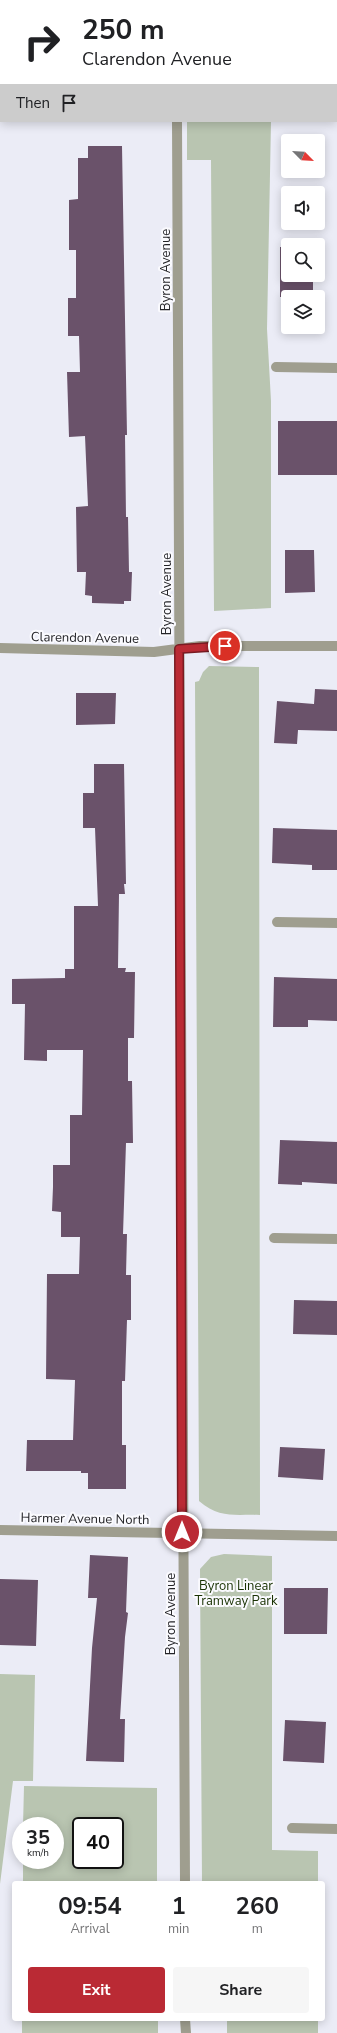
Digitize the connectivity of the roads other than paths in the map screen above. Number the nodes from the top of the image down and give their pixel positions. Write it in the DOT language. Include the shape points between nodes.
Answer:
graph roads {
  1 [pos="177,122"];
  2 [pos="276,367"];
  3 [pos="337,368"];
  4 [pos="337,646"];
  5 [pos="0,648"];
  6 [pos="179,649"];
  7 [pos="277,922"];
  8 [pos="337,924"];
  9 [pos="274,1238"];
  10 [pos="337,1239"];
  11 [pos="0,1530"];
  12 [pos="182,1532"];
  13 [pos="337,1536"];
  14 [pos="292,1828"];
  15 [pos="337,1829"];
  16 [pos="185,1881"];
  17 [pos="185,2021"];
  18 [pos="186,2033"];
  1 -- 6 [label="street, Byron Avenue"];
  2 -- 3 [label="street"];
  4 -- 6 [label="street, Clarendon Avenue" via="237,645"];
  5 -- 6 [label="street, Clarendon Avenue" via="154,652"];
  6 -- 12 [label="street, Byron Avenue"];
  7 -- 8 [label="street"];
  9 -- 10 [label="street"];
  11 -- 12 [label="street, Harmer Avenue North"];
  12 -- 13 [label="street, Harmer Avenue North"];
  12 -- 16 [label="street, Byron Avenue"];
  14 -- 15 [label="street"];
  17 -- 18 [label="street"];
}
